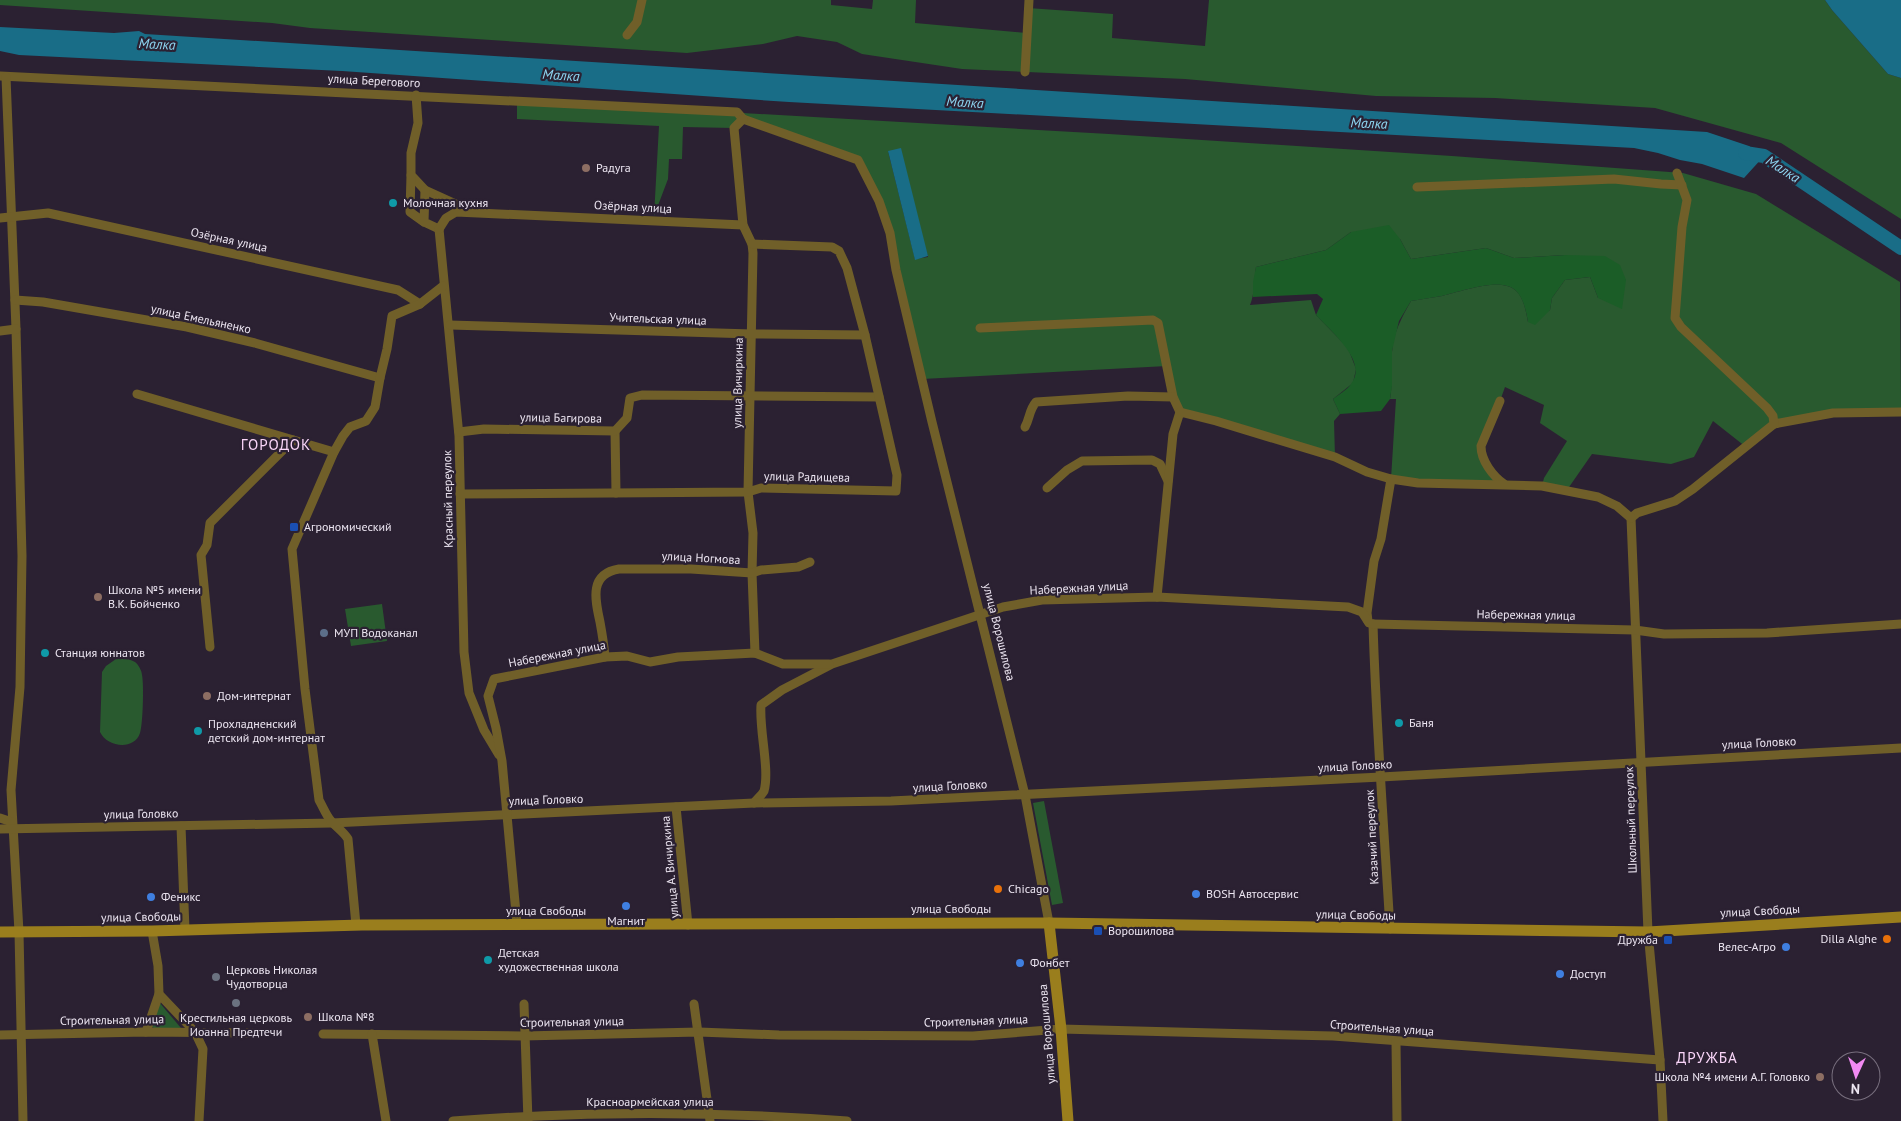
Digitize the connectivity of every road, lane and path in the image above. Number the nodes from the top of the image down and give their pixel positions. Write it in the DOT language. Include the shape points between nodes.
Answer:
graph roads {
  1 [pos="642,0"];
  2 [pos="1029,0"];
  3 [pos="627,35"];
  4 [pos="1025,72"];
  5 [pos="3,77"];
  6 [pos="416,95"];
  7 [pos="743,119"];
  8 [pos="858,160"];
  9 [pos="1677,173"];
  10 [pos="411,175"];
  11 [pos="1682,185"];
  12 [pos="1417,187"];
  13 [pos="425,190"];
  14 [pos="475,213"];
  15 [pos="11,216"];
  16 [pos="0,218"];
  17 [pos="424,222"];
  18 [pos="743,225"];
  19 [pos="439,229"];
  20 [pos="752,244"];
  21 [pos="443,286"];
  22 [pos="15,300"];
  23 [pos="420,304"];
  24 [pos="450,325"];
  25 [pos="16,328"];
  26 [pos="980,328"];
  27 [pos="0,331"];
  28 [pos="752,334"];
  29 [pos="866,335"];
  30 [pos="380,378"];
  31 [pos="138,394"];
  32 [pos="750,397"];
  33 [pos="879,397"];
  34 [pos="1173,397"];
  35 [pos="1500,401"];
  36 [pos="1180,412"];
  37 [pos="1901,412"];
  38 [pos="1774,424"];
  39 [pos="1025,427"];
  40 [pos="615,431"];
  41 [pos="459,432"];
  42 [pos="293,440"];
  43 [pos="334,452"];
  44 [pos="1391,479"];
  45 [pos="1168,481"];
  46 [pos="1504,484"];
  47 [pos="1047,488"];
  48 [pos="748,492"];
  49 [pos="616,493"];
  50 [pos="460,494"];
  51 [pos="1631,518"];
  52 [pos="810,562"];
  53 [pos="752,573"];
  54 [pos="1157,597"];
  55 [pos="980,614"];
  56 [pos="1371,623"];
  57 [pos="1901,624"];
  58 [pos="1635,630"];
  59 [pos="210,647"];
  60 [pos="755,653"];
  61 [pos="605,656"];
  62 [pos="832,664"];
  63 [pos="494,679"];
  64 [pos="1901,748"];
  65 [pos="502,761"];
  66 [pos="1641,761"];
  67 [pos="1382,777"];
  68 [pos="1025,795"];
  69 [pos="754,803"];
  70 [pos="676,807"];
  71 [pos="508,814"];
  72 [pos="0,818"];
  73 [pos="332,822"];
  74 [pos="12,825"];
  75 [pos="181,826"];
  76 [pos="0,829"];
  77 [pos="1901,916"];
  78 [pos="1049,923"];
  79 [pos="518,924"];
  80 [pos="356,925"];
  81 [pos="688,925"];
  82 [pos="1390,929"];
  83 [pos="185,930"];
  84 [pos="152,931"];
  85 [pos="0,932"];
  86 [pos="19,932"];
  87 [pos="1648,932"];
  88 [pos="159,994"];
  89 [pos="524,1004"];
  90 [pos="694,1004"];
  91 [pos="1061,1029"];
  92 [pos="146,1032"];
  93 [pos="195,1032"];
  94 [pos="699,1032"];
  95 [pos="254,1033"];
  96 [pos="323,1034"];
  97 [pos="372,1034"];
  98 [pos="0,1035"];
  99 [pos="21,1035"];
  100 [pos="524,1036"];
  101 [pos="1396,1042"];
  102 [pos="1660,1060"];
  103 [pos="710,1117"];
  104 [pos="528,1118"];
  105 [pos="23,1121"];
  106 [pos="199,1121"];
  107 [pos="386,1121"];
  108 [pos="453,1121"];
  109 [pos="847,1121"];
  110 [pos="1068,1121"];
  111 [pos="1397,1121"];
  112 [pos="1663,1121"];
  1 -- 3 [label="street" via="637,22"];
  2 -- 4 [label="street"];
  5 -- 6 [label="street, улица Берегового"];
  5 -- 15 [label="street"];
  6 -- 7 [label="street, улица Берегового" via="737,112"];
  6 -- 10 [label="street" via="418,123"];
  7 -- 8 [label="street, улица Берегового"];
  7 -- 18 [label="street, улица Вичиркина" via="734,128"];
  8 -- 55 [label="street, улица Ворошилова" via="879,201 890,233 896,270"];
  9 -- 11 [label="street"];
  10 -- 13 [label="street"];
  10 -- 17 [label="street" via="410,212"];
  11 -- 12 [label="street" via="1614,179"];
  11 -- 38 [label="street" via="1687,200 1675,318 1767,408"];
  13 -- 14 [label="street"];
  13 -- 17 [label="street"];
  14 -- 18 [label="street, Озёрная улица"];
  14 -- 19 [label="street, Озёрная улица" via="456,212 446,218"];
  15 -- 16 [label="street, Озёрная улица"];
  15 -- 22 [label="street"];
  15 -- 23 [label="street, Озёрная улица" via="48,213 398,290"];
  17 -- 19 [label="street"];
  18 -- 20 [label="street, улица Вичиркина"];
  19 -- 21 [label="street, Красный переулок"];
  20 -- 28 [label="street, улица Вичиркина"];
  20 -- 29 [label="street, улица Радищева" via="832,247 839,251"];
  21 -- 23 [label="street"];
  21 -- 24 [label="street, Красный переулок"];
  22 -- 25 [label="street"];
  22 -- 30 [label="street, улица Емельяненко" via="187,327"];
  23 -- 30 [label="street" via="392,316"];
  24 -- 28 [label="street, Учительская улица"];
  24 -- 41 [label="street, Красный переулок"];
  25 -- 27 [label="street"];
  25 -- 74 [label="street" via="22,556 20,687 11,790"];
  26 -- 34 [label="street" via="1153,320 1158,323"];
  28 -- 29 [label="street, Учительская улица"];
  28 -- 32 [label="street, улица Вичиркина"];
  29 -- 33 [label="street, улица Радищева"];
  30 -- 43 [label="street" via="375,406 366,421 350,427"];
  31 -- 42 [label="street"];
  32 -- 33 [label="street, улица Багирова"];
  32 -- 40 [label="street, улица Багирова" via="635,396 628,402 627,418"];
  32 -- 48 [label="street, улица Вичиркина"];
  33 -- 48 [label="street, улица Радищева" via="897,475 896,491 761,488"];
  34 -- 36 [label="street"];
  34 -- 39 [label="street" via="1128,396 1036,402 1030,408"];
  35 -- 46 [label="street" via="1481,446 1481,454 1495,478"];
  36 -- 44 [label="street" via="1335,457"];
  36 -- 45 [label="street" via="1173,434"];
  37 -- 38 [label="street" via="1833,413"];
  38 -- 51 [label="street" via="1675,502 1637,513"];
  40 -- 41 [label="street, улица Багирова" via="484,429"];
  40 -- 49 [label="street"];
  41 -- 50 [label="street, Красный переулок"];
  42 -- 43 [label="street"];
  42 -- 59 [label="street" via="210,523 207,545 201,555"];
  43 -- 73 [label="street" via="292,549 319,800"];
  44 -- 46 [label="street" via="1478,486"];
  44 -- 56 [label="street, Казачий переулок" via="1381,539 1374,560 1368,613"];
  45 -- 47 [label="street" via="1160,464 1152,460 1082,461"];
  45 -- 54 [label="street"];
  46 -- 51 [label="street" via="1542,486 1598,498 1617,506"];
  48 -- 49 [label="street, улица Радищева"];
  48 -- 53 [label="street, улица Вичиркина" via="753,533"];
  49 -- 50 [label="street, улица Радищева"];
  50 -- 65 [label="street, Красный переулок" via="464,652 469,693 484,730"];
  51 -- 58 [label="street, Школьный переулок"];
  52 -- 53 [label="street, улица Ногмова" via="798,567"];
  53 -- 60 [label="street, улица Вичиркина"];
  53 -- 61 [label="street, улица Ногмова" via="620,569 604,574 594,597"];
  54 -- 55 [label="street, Набережная улица" via="1042,600"];
  54 -- 56 [label="street, Набережная улица" via="1348,607 1362,612"];
  55 -- 62 [label="street, Набережная улица"];
  55 -- 68 [label="street, улица Ворошилова"];
  56 -- 58 [label="street, Набережная улица"];
  56 -- 67 [label="street, Казачий переулок"];
  57 -- 58 [label="street, Набережная улица" via="1767,633 1664,634"];
  58 -- 66 [label="street, Школьный переулок"];
  60 -- 61 [label="street, Набережная улица" via="656,662"];
  60 -- 62 [label="street, Набережная улица" via="783,664"];
  61 -- 63 [label="street, Набережная улица"];
  62 -- 69 [label="street, Набережная улица" via="760,705 765,777 764,793"];
  63 -- 65 [label="street, Красный переулок" via="488,696"];
  64 -- 66 [label="street, улица Головко"];
  65 -- 71 [label="street, Красный переулок"];
  66 -- 67 [label="street, улица Головко"];
  66 -- 87 [label="street, Школьный переулок"];
  67 -- 68 [label="street, улица Головко"];
  67 -- 82 [label="street, Казачий переулок"];
  68 -- 69 [label="street, улица Головко"];
  68 -- 78 [label="street, улица Ворошилова"];
  69 -- 70 [label="street, улица Головко"];
  70 -- 71 [label="street, улица Головко"];
  70 -- 81 [label="street, улица А. Вичиркина"];
  71 -- 73 [label="street, улица Головко"];
  71 -- 79 [label="street, Красный переулок"];
  72 -- 74 [label="street"];
  73 -- 75 [label="street, улица Головко"];
  73 -- 80 [label="street" via="348,839"];
  74 -- 75 [label="street, улица Головко"];
  74 -- 76 [label="street, улица Головко"];
  74 -- 86 [label="street"];
  75 -- 83 [label="street"];
  77 -- 87 [label="main road, улица Свободы"];
  78 -- 81 [label="main road, улица Свободы"];
  78 -- 82 [label="main road, улица Свободы"];
  78 -- 91 [label="main road, улица Ворошилова"];
  79 -- 80 [label="main road, улица Свободы"];
  79 -- 81 [label="main road, улица Свободы"];
  80 -- 83 [label="main road, улица Свободы"];
  82 -- 87 [label="main road, улица Свободы"];
  83 -- 84 [label="main road, улица Свободы"];
  84 -- 86 [label="main road, улица Свободы"];
  84 -- 88 [label="street"];
  85 -- 86 [label="main road, улица Свободы"];
  86 -- 99 [label="street"];
  87 -- 102 [label="street, Школьный переулок"];
  88 -- 92 [label="street"];
  88 -- 93 [label="street"];
  89 -- 100 [label="street"];
  90 -- 94 [label="street"];
  91 -- 94 [label="street, Строительная улица" via="973,1036"];
  91 -- 101 [label="street, Строительная улица" via="1333,1036"];
  91 -- 110 [label="main road, улица Ворошилова"];
  92 -- 93 [label="street, Строительная улица"];
  92 -- 99 [label="street, Строительная улица"];
  93 -- 95 [label="street, Строительная улица"];
  93 -- 106 [label="street" via="203,1049"];
  94 -- 100 [label="street, Строительная улица"];
  94 -- 103 [label="street"];
  96 -- 97 [label="street, Строительная улица"];
  97 -- 100 [label="street, Строительная улица"];
  97 -- 107 [label="street"];
  98 -- 99 [label="street, Строительная улица"];
  99 -- 105 [label="street"];
  100 -- 104 [label="street"];
  101 -- 102 [label="street, Строительная улица"];
  101 -- 111 [label="street"];
  102 -- 112 [label="street, Школьный переулок"];
  103 -- 104 [label="street, Красноармейская улица"];
  103 -- 109 [label="street, Красноармейская улица"];
  104 -- 108 [label="street, Красноармейская улица"];
}
